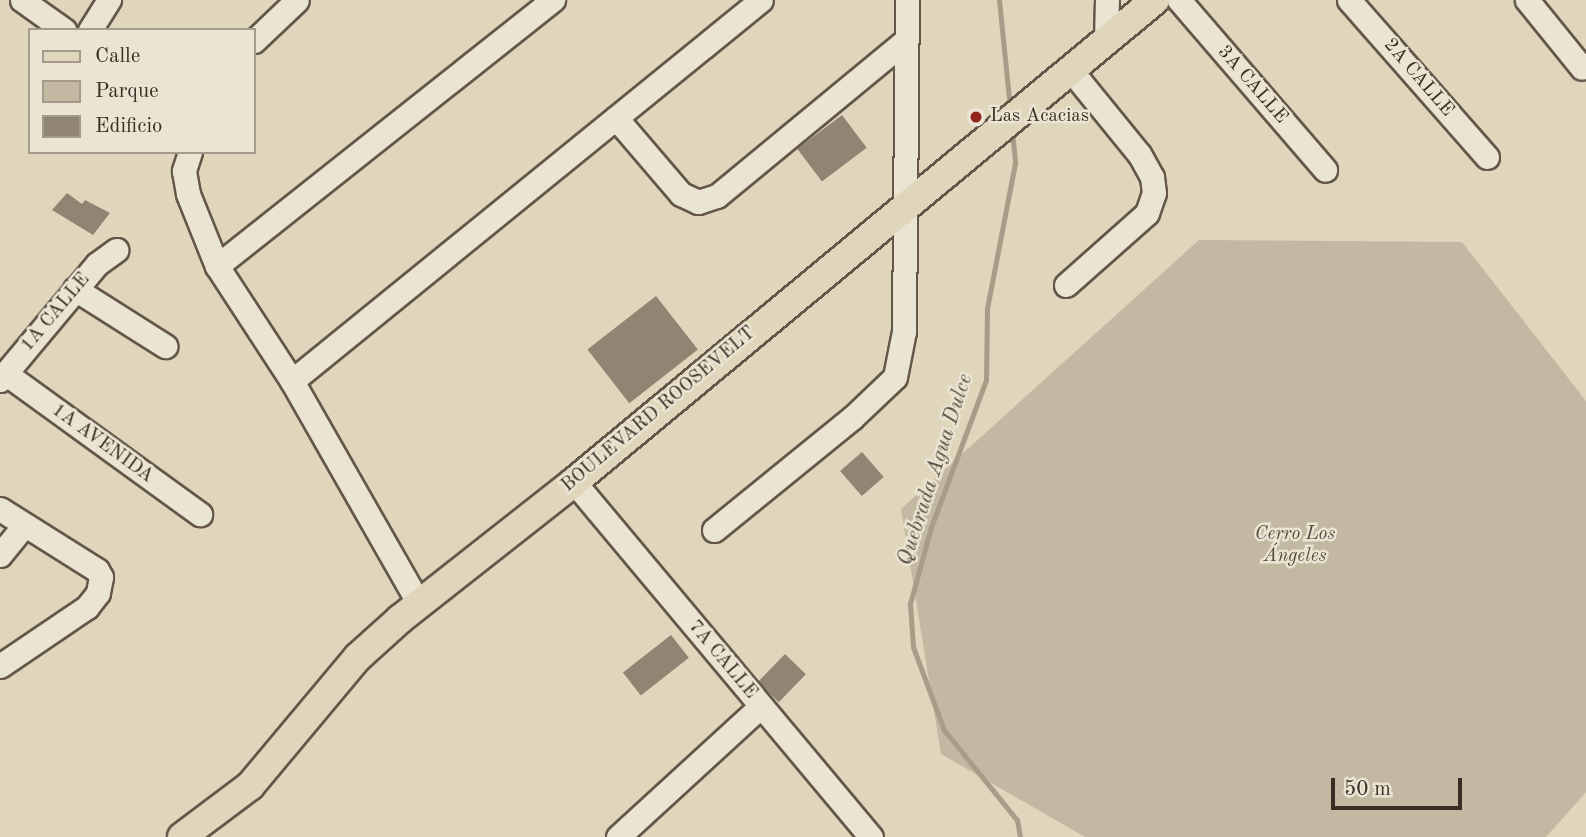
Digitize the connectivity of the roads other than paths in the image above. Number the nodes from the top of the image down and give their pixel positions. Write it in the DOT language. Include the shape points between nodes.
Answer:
graph roads {
  1 [pos="22,0"];
  2 [pos="109,0"];
  3 [pos="297,0"];
  4 [pos="553,0"];
  5 [pos="761,0"];
  6 [pos="907,0"];
  7 [pos="1107,0"];
  8 [pos="1155,0"];
  9 [pos="1178,0"];
  10 [pos="1349,0"];
  11 [pos="1527,0"];
  12 [pos="62,28"];
  13 [pos="91,28"];
  14 [pos="256,39"];
  15 [pos="906,40"];
  16 [pos="1106,40"];
  17 [pos="1582,68"];
  18 [pos="1070,69"];
  19 [pos="616,118"];
  20 [pos="189,154"];
  21 [pos="1487,157"];
  22 [pos="1325,170"];
  23 [pos="908,202"];
  24 [pos="116,250"];
  25 [pos="217,266"];
  26 [pos="1066,285"];
  27 [pos="75,289"];
  28 [pos="165,346"];
  29 [pos="2,377"];
  30 [pos="292,381"];
  31 [pos="573,482"];
  32 [pos="0,509"];
  33 [pos="200,514"];
  34 [pos="24,525"];
  35 [pos="714,530"];
  36 [pos="0,555"];
  37 [pos="419,604"];
  38 [pos="0,666"];
  39 [pos="760,706"];
  40 [pos="863,834"];
  41 [pos="182,837"];
  42 [pos="618,837"];
  1 -- 12 [label="street"];
  2 -- 13 [label="street"];
  3 -- 14 [label="street"];
  4 -- 25 [label="street"];
  5 -- 19 [label="street"];
  6 -- 15 [label="street"];
  7 -- 16 [label="street"];
  8 -- 16 [label="main road, BOULEVARD ROOSEVELT"];
  9 -- 22 [label="street, 3A CALLE"];
  10 -- 21 [label="street, 2A CALLE"];
  11 -- 17 [label="street"];
  15 -- 19 [label="street" via="717,196 698,202 681,194"];
  15 -- 23 [label="street"];
  16 -- 18 [label="main road, BOULEVARD ROOSEVELT"];
  18 -- 23 [label="main road, BOULEVARD ROOSEVELT"];
  18 -- 26 [label="street" via="1139,154 1152,177 1154,193 1147,213"];
  19 -- 30 [label="street"];
  20 -- 25 [label="street" via="184,171 188,194"];
  23 -- 31 [label="main road, BOULEVARD ROOSEVELT"];
  23 -- 35 [label="street" via="904,331 895,377"];
  24 -- 27 [label="street, 1A CALLE"];
  25 -- 30 [label="street"];
  27 -- 28 [label="street"];
  27 -- 29 [label="street, 1A CALLE"];
  29 -- 33 [label="street, 1A AVENIDA"];
  30 -- 37 [label="street"];
  31 -- 37 [label="main road, BOULEVARD ROOSEVELT"];
  31 -- 39 [label="street, 7A CALLE"];
  32 -- 34 [label="street"];
  34 -- 36 [label="street"];
  34 -- 38 [label="street" via="97,570 100,585 87,607"];
  37 -- 41 [label="main road, BOULEVARD ROOSEVELT" via="358,657 250,786"];
  39 -- 40 [label="street, 7A CALLE"];
  39 -- 42 [label="street"];
}
